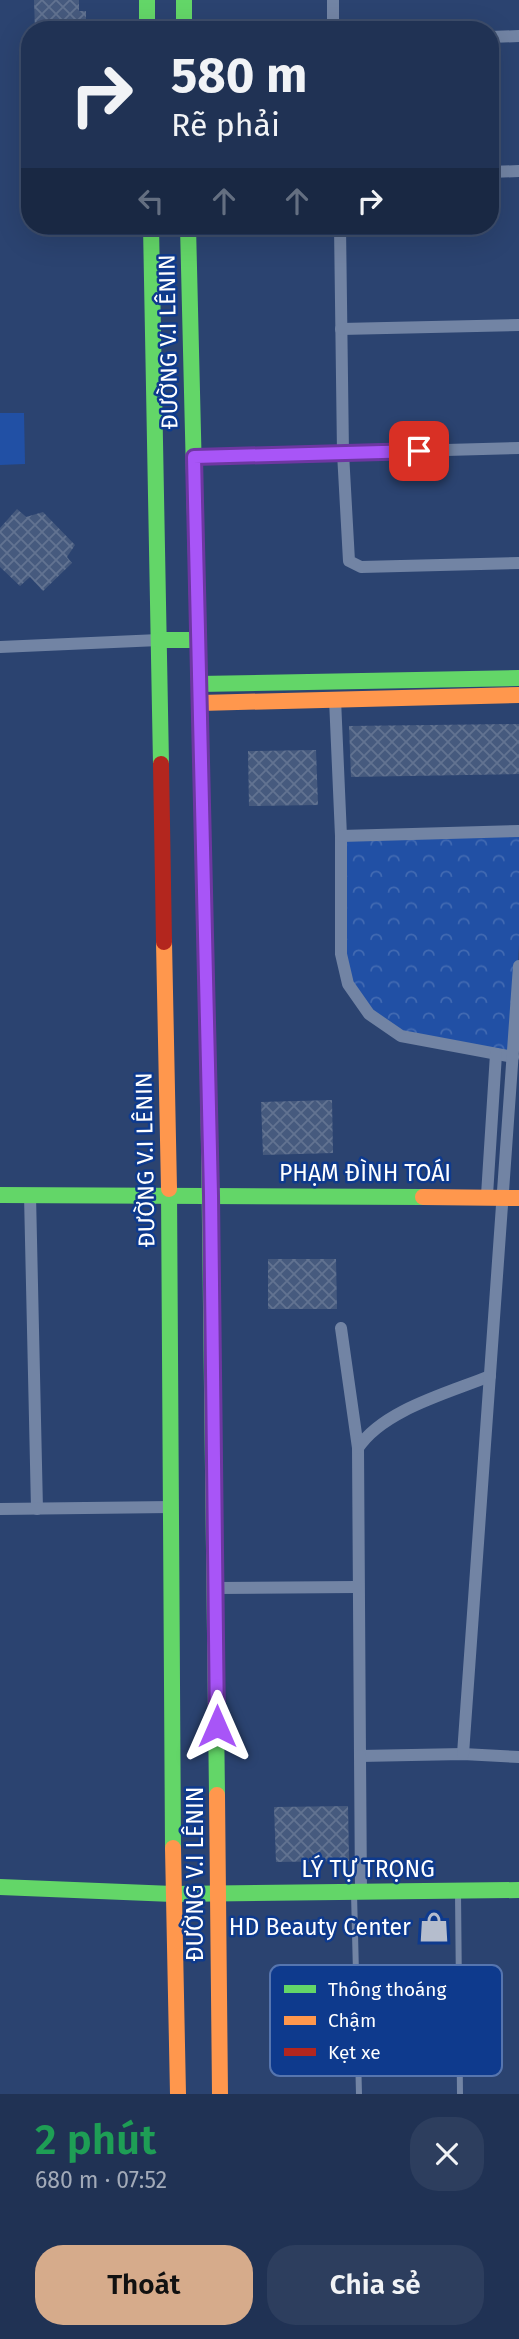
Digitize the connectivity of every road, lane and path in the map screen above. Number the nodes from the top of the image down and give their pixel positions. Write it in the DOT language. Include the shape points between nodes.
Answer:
graph roads {
  1 [pos="147,0"];
  2 [pos="184,0"];
  3 [pos="333,0"];
  4 [pos="147,21"];
  5 [pos="184,21"];
  6 [pos="333,21"];
  7 [pos="519,36"];
  8 [pos="499,37"];
  9 [pos="519,171"];
  10 [pos="499,172"];
  11 [pos="151,235"];
  12 [pos="188,235"];
  13 [pos="340,235"];
  14 [pos="519,325"];
  15 [pos="341,328"];
  16 [pos="519,448"];
  17 [pos="343,453"];
  18 [pos="194,457"];
  19 [pos="519,563"];
  20 [pos="159,640"];
  21 [pos="198,640"];
  22 [pos="0,647"];
  23 [pos="519,678"];
  24 [pos="199,684"];
  25 [pos="519,695"];
  26 [pos="335,699"];
  27 [pos="200,703"];
  28 [pos="519,831"];
  29 [pos="341,836"];
  30 [pos="519,966"];
  31 [pos="496,1054"];
  32 [pos="513,1057"];
  33 [pos="0,1195"];
  34 [pos="30,1195"];
  35 [pos="211,1195"];
  36 [pos="494,1195"];
  37 [pos="169,1196"];
  38 [pos="519,1198"];
  39 [pos="341,1328"];
  40 [pos="490,1376"];
  41 [pos="358,1448"];
  42 [pos="172,1507"];
  43 [pos="0,1509"];
  44 [pos="37,1509"];
  45 [pos="356,1587"];
  46 [pos="217,1588"];
  47 [pos="463,1754"];
  48 [pos="360,1756"];
  49 [pos="519,1758"];
  50 [pos="0,1887"];
  51 [pos="519,1890"];
  52 [pos="358,1891"];
  53 [pos="458,1891"];
  54 [pos="218,1892"];
  55 [pos="173,1894"];
  56 [pos="358,1965"];
  57 [pos="459,1965"];
  58 [pos="359,2076"];
  59 [pos="460,2076"];
  60 [pos="178,2094"];
  61 [pos="220,2094"];
  62 [pos="359,2094"];
  63 [pos="460,2094"];
  1 -- 4 [label="main road"];
  2 -- 5 [label="main road"];
  3 -- 6 [label="street"];
  7 -- 8 [label="street"];
  9 -- 10 [label="street"];
  11 -- 20 [label="main road, ĐƯỜNG V.I LÊNIN"];
  12 -- 18 [label="main road, ĐƯỜNG V.I LÊNIN"];
  13 -- 15 [label="street"];
  14 -- 15 [label="street"];
  15 -- 17 [label="street"];
  16 -- 17 [label="street"];
  17 -- 18 [label="street"];
  17 -- 19 [label="street" via="347,555 352,564"];
  18 -- 21 [label="main road, ĐƯỜNG V.I LÊNIN"];
  20 -- 21 [label="main road"];
  20 -- 22 [label="street"];
  20 -- 37 [label="main road, ĐƯỜNG V.I LÊNIN"];
  21 -- 24 [label="main road, ĐƯỜNG V.I LÊNIN"];
  23 -- 24 [label="main road"];
  24 -- 27 [label="main road, ĐƯỜNG V.I LÊNIN"];
  25 -- 26 [label="main road"];
  26 -- 27 [label="main road"];
  26 -- 29 [label="street"];
  27 -- 35 [label="main road, ĐƯỜNG V.I LÊNIN"];
  28 -- 29 [label="street"];
  29 -- 31 [label="street" via="341,954 348,984 360,1005 401,1036"];
  30 -- 32 [label="street"];
  31 -- 32 [label="street"];
  31 -- 36 [label="street"];
  32 -- 36 [label="street"];
  33 -- 34 [label="main road, PHẠM ĐÌNH TOÁI"];
  34 -- 37 [label="main road, PHẠM ĐÌNH TOÁI"];
  34 -- 44 [label="street"];
  35 -- 36 [label="main road, PHẠM ĐÌNH TOÁI"];
  35 -- 37 [label="main road, PHẠM ĐÌNH TOÁI"];
  35 -- 46 [label="main road, ĐƯỜNG V.I LÊNIN"];
  36 -- 38 [label="main road, PHẠM ĐÌNH TOÁI"];
  36 -- 40 [label="street"];
  37 -- 42 [label="main road, ĐƯỜNG V.I LÊNIN"];
  39 -- 41 [label="street"];
  40 -- 41 [label="street" via="393,1417 371,1431"];
  40 -- 47 [label="street"];
  41 -- 45 [label="street"];
  42 -- 44 [label="street"];
  42 -- 55 [label="main road, ĐƯỜNG V.I LÊNIN"];
  43 -- 44 [label="street"];
  45 -- 46 [label="street"];
  45 -- 48 [label="street"];
  46 -- 54 [label="main road, ĐƯỜNG V.I LÊNIN"];
  47 -- 48 [label="street"];
  47 -- 49 [label="street"];
  48 -- 52 [label="street"];
  50 -- 55 [label="main road"];
  51 -- 53 [label="main road, LÝ TỰ TRỌNG"];
  52 -- 53 [label="main road, LÝ TỰ TRỌNG"];
  52 -- 54 [label="main road, LÝ TỰ TRỌNG"];
  52 -- 56 [label="lane"];
  53 -- 57 [label="lane"];
  54 -- 55 [label="main road, LÝ TỰ TRỌNG"];
  54 -- 61 [label="main road, ĐƯỜNG V.I LÊNIN"];
  55 -- 60 [label="main road, ĐƯỜNG V.I LÊNIN"];
  58 -- 62 [label="lane"];
  59 -- 63 [label="lane"];
}
